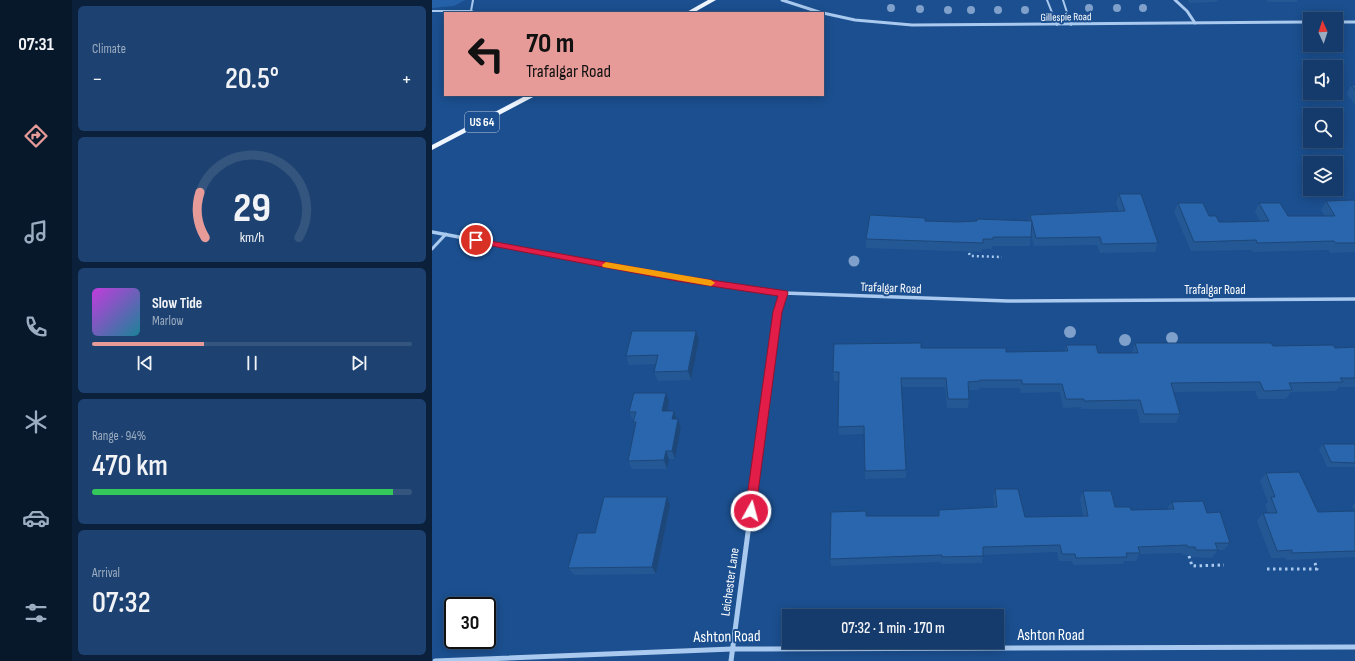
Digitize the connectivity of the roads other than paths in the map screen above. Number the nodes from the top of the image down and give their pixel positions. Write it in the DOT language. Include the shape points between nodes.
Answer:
graph roads {
  1 [pos="473,0"];
  2 [pos="713,0"];
  3 [pos="782,0"];
  4 [pos="1047,0"];
  5 [pos="1063,0"];
  6 [pos="1175,0"];
  7 [pos="432,11"];
  8 [pos="471,11"];
  9 [pos="690,12"];
  10 [pos="819,12"];
  11 [pos="824,13"];
  12 [pos="1303,22"];
  13 [pos="1343,22"];
  14 [pos="1355,22"];
  15 [pos="1195,23"];
  16 [pos="1058,25"];
  17 [pos="1071,25"];
  18 [pos="531,96"];
  19 [pos="432,148"];
  20 [pos="432,232"];
  21 [pos="446,234"];
  22 [pos="432,249"];
  23 [pos="784,293"];
  24 [pos="1355,299"];
  25 [pos="1355,647"];
  26 [pos="732,649"];
  27 [pos="435,661"];
  28 [pos="731,661"];
  1 -- 8 [label="lane"];
  2 -- 9 [label="main road"];
  3 -- 10 [label="street, Gillespie Road"];
  4 -- 16 [label="lane"];
  5 -- 17 [label="lane"];
  6 -- 15 [label="street"];
  7 -- 8 [label="lane"];
  11 -- 16 [label="street, Gillespie Road" via="855,20 912,25"];
  12 -- 15 [label="street, Gillespie Road"];
  13 -- 14 [label="street"];
  15 -- 17 [label="street, Gillespie Road"];
  16 -- 17 [label="street, Gillespie Road"];
  18 -- 19 [label="main road, US 64"];
  20 -- 21 [label="street, Trafalgar Road"];
  21 -- 22 [label="lane"];
  21 -- 23 [label="street, Trafalgar Road" via="677,278"];
  23 -- 24 [label="street, Trafalgar Road" via="1008,301"];
  23 -- 26 [label="street, Leichester Lane" via="777,312"];
  25 -- 26 [label="street, Ashton Road"];
  26 -- 27 [label="street, Ashton Road"];
  26 -- 28 [label="street, Leichester Lane"];
}
